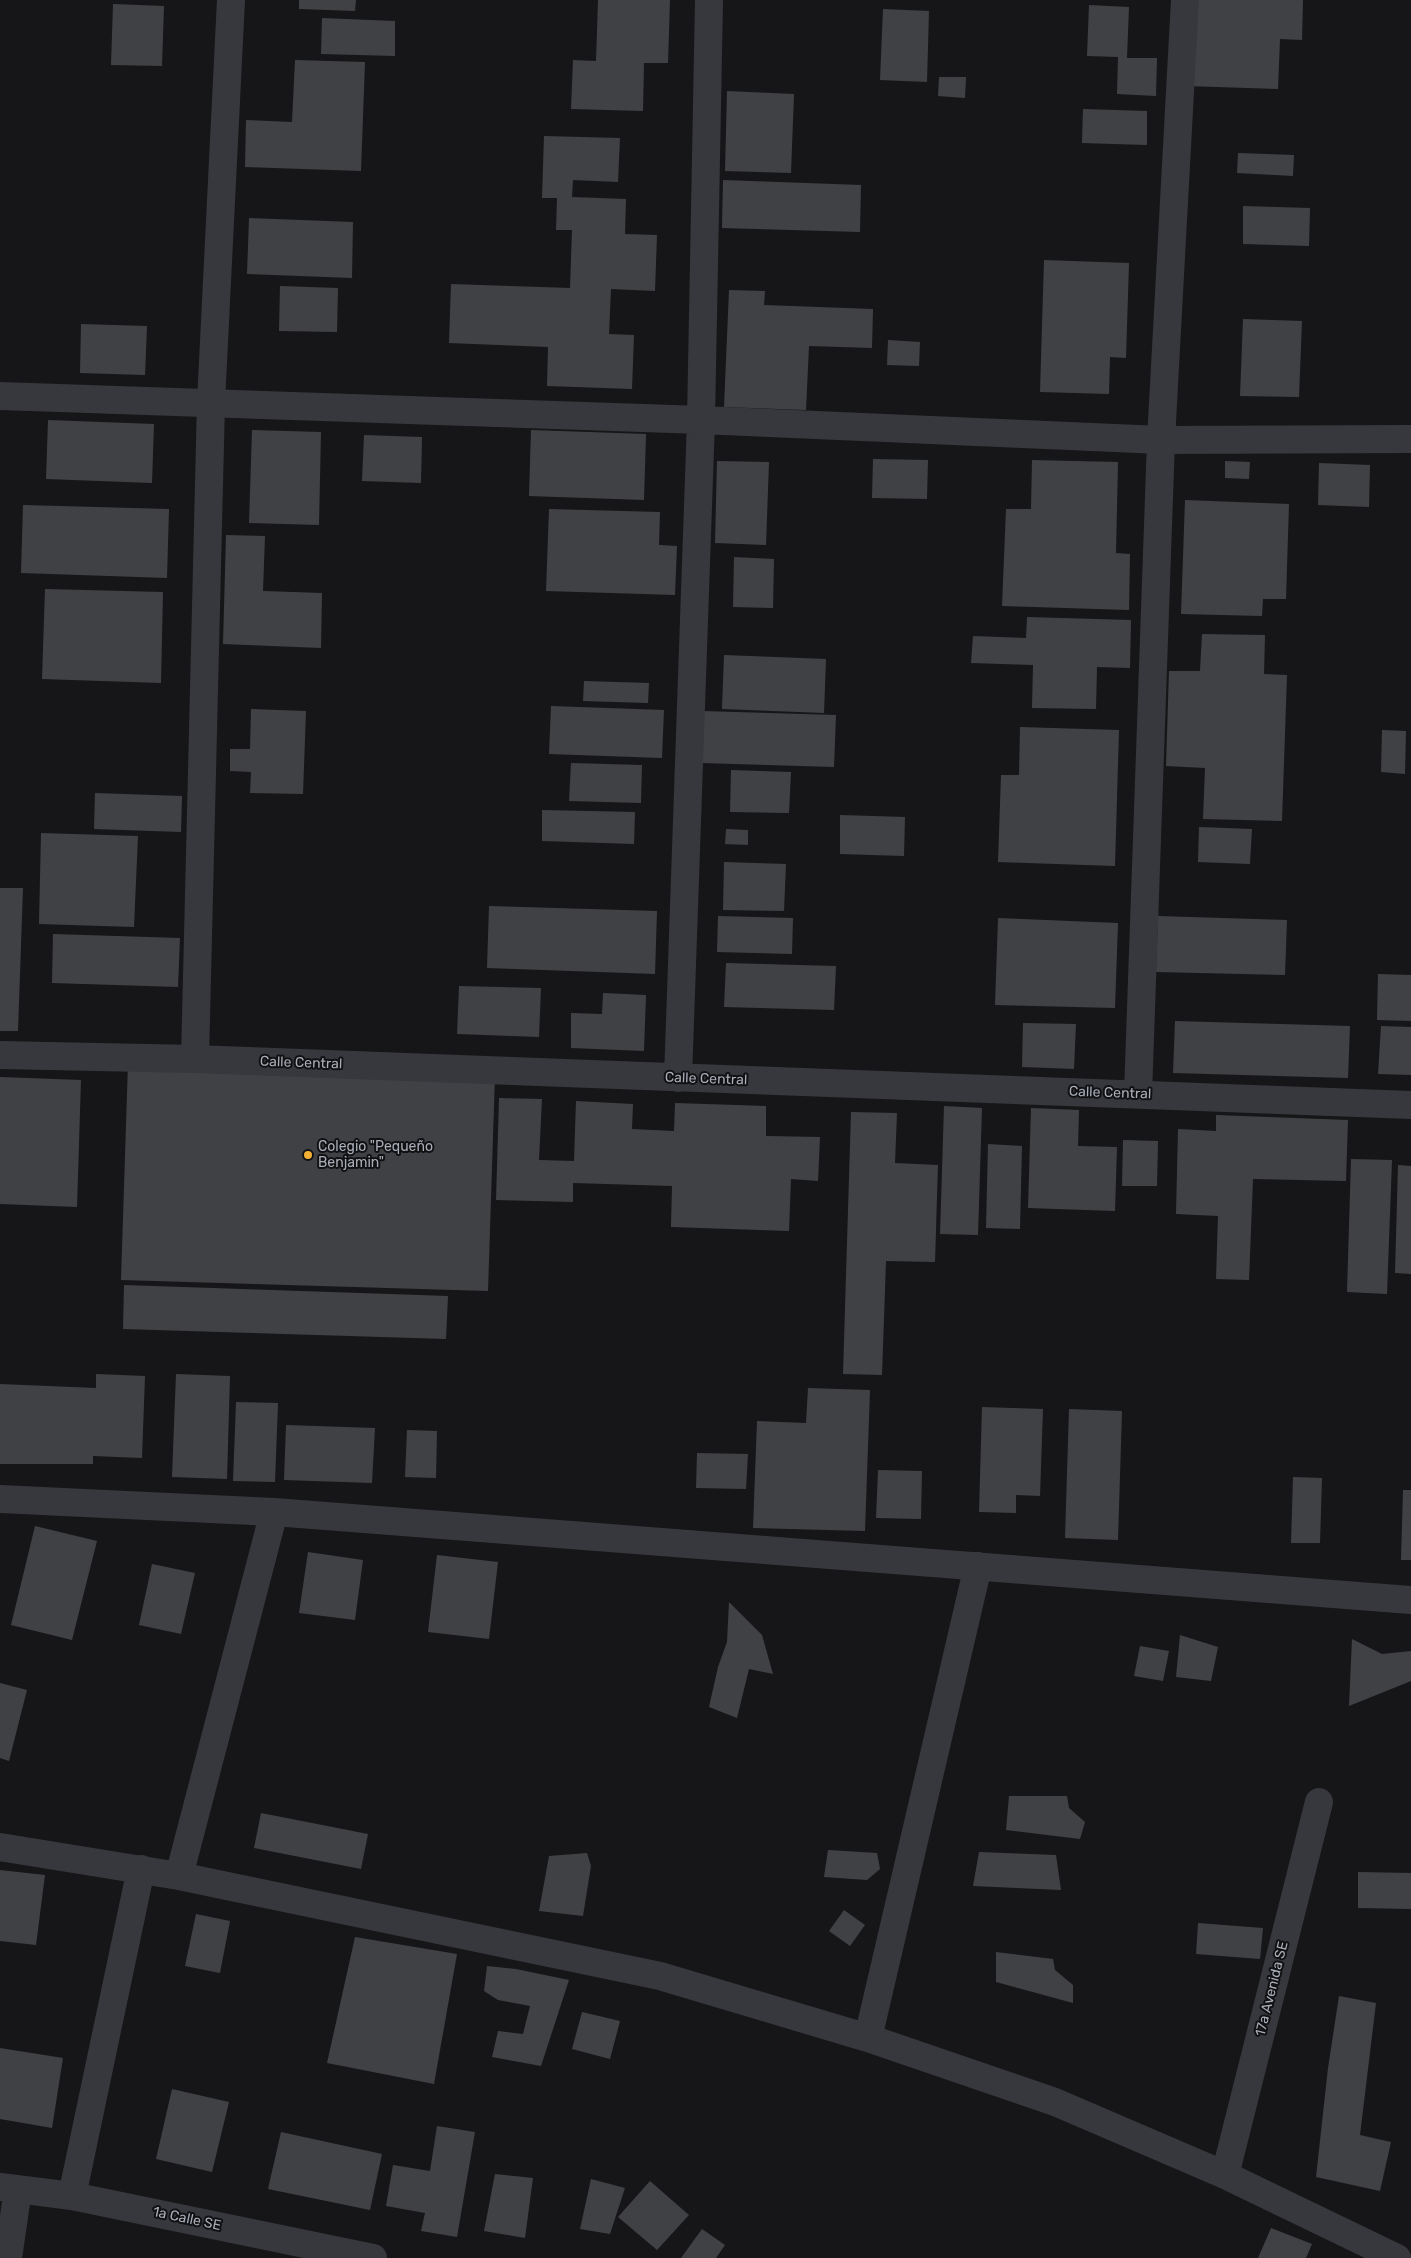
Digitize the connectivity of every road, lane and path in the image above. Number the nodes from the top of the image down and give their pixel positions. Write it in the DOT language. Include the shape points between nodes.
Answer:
graph roads {
  1 [pos="231,0"];
  2 [pos="709,0"];
  3 [pos="1185,0"];
  4 [pos="0,396"];
  5 [pos="211,402"];
  6 [pos="701,420"];
  7 [pos="1411,439"];
  8 [pos="1161,440"];
  9 [pos="0,1056"];
  10 [pos="195,1059"];
  11 [pos="678,1078"];
  12 [pos="1138,1094"];
  13 [pos="1411,1104"];
  14 [pos="0,1499"];
  15 [pos="274,1512"];
  16 [pos="978,1566"];
  17 [pos="1411,1600"];
  18 [pos="1319,1802"];
  19 [pos="0,1847"];
  20 [pos="141,1869"];
  21 [pos="179,1876"];
  22 [pos="868,2038"];
  23 [pos="1225,2175"];
  24 [pos="9,2188"];
  25 [pos="72,2196"];
  26 [pos="8,2258"];
  27 [pos="373,2258"];
  28 [pos="1397,2258"];
  1 -- 5 [label="street"];
  2 -- 6 [label="street"];
  3 -- 8 [label="street"];
  4 -- 5 [label="street"];
  5 -- 6 [label="street"];
  5 -- 10 [label="street"];
  6 -- 8 [label="street"];
  6 -- 11 [label="street"];
  7 -- 8 [label="street"];
  8 -- 12 [label="street"];
  9 -- 10 [label="street, Calle Central"];
  10 -- 11 [label="street, Calle Central"];
  11 -- 12 [label="street, Calle Central"];
  12 -- 13 [label="street, Calle Central"];
  14 -- 15 [label="street"];
  15 -- 16 [label="street"];
  15 -- 21 [label="street"];
  16 -- 17 [label="street"];
  16 -- 22 [label="street"];
  18 -- 23 [label="street, 17a Avenida SE"];
  19 -- 20 [label="street"];
  20 -- 21 [label="street"];
  20 -- 25 [label="street"];
  21 -- 22 [label="street" via="660,1976"];
  22 -- 23 [label="street" via="1055,2102"];
  23 -- 28 [label="street"];
  24 -- 25 [label="street, 1a Calle SE"];
  24 -- 26 [label="street"];
  25 -- 27 [label="street, 1a Calle SE"];
}
